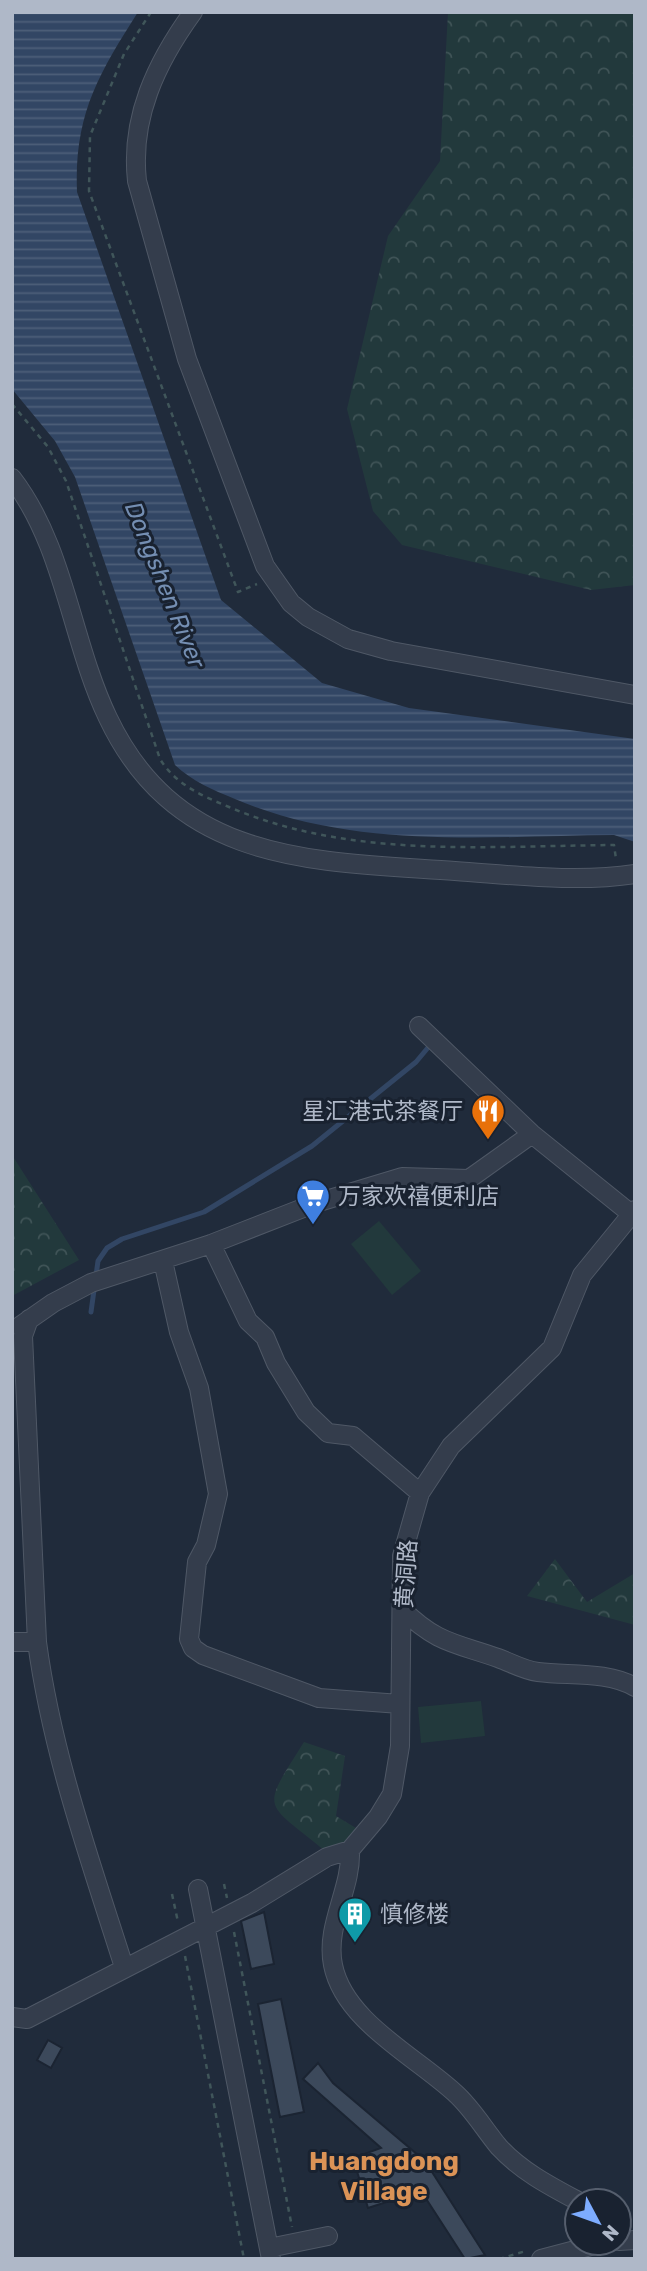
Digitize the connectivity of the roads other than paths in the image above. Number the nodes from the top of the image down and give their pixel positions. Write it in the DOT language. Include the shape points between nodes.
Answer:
graph roads {
  1 [pos="193,12"];
  2 [pos="12,478"];
  3 [pos="635,695"];
  4 [pos="635,874"];
  5 [pos="419,1026"];
  6 [pos="532,1134"];
  7 [pos="632,1211"];
  8 [pos="211,1244"];
  9 [pos="163,1261"];
  10 [pos="29,1319"];
  11 [pos="12,1332"];
  12 [pos="420,1493"];
  13 [pos="402,1609"];
  14 [pos="37,1642"];
  15 [pos="12,1643"];
  16 [pos="635,1688"];
  17 [pos="400,1703"];
  18 [pos="350,1850"];
  19 [pos="198,1889"];
  20 [pos="124,1968"];
  21 [pos="20,2018"];
  22 [pos="12,2034"];
  23 [pos="563,2192"];
  24 [pos="328,2236"];
  25 [pos="270,2253"];
  1 -- 3 [label="street" via="163,61 138,119 137,181 187,359 265,566 308,617 369,646"];
  2 -- 4 [label="street" via="43,530 99,697 118,737 160,790 216,832 251,847 344,863 586,878"];
  5 -- 6 [label="street"];
  6 -- 7 [label="street"];
  6 -- 8 [label="street" via="469,1179 402,1177 316,1203"];
  7 -- 12 [label="street, 黄洞路" via="582,1275 552,1348 451,1446"];
  8 -- 9 [label="street"];
  8 -- 12 [label="street" via="248,1321 265,1338 306,1412 328,1433 353,1436"];
  9 -- 10 [label="street" via="91,1283"];
  9 -- 17 [label="street" via="179,1332 199,1388 218,1493 206,1545 197,1562 189,1639 193,1648 319,1698"];
  10 -- 11 [label="street"];
  10 -- 14 [label="street" via="23,1336"];
  12 -- 13 [label="street, 黄洞路" via="402,1556"];
  13 -- 16 [label="street" via="423,1630 445,1642 521,1670 612,1679"];
  13 -- 17 [label="street, 黄洞路"];
  14 -- 15 [label="street"];
  14 -- 20 [label="street" via="62,1770"];
  17 -- 18 [label="street, 黄洞路" via="400,1746 392,1794"];
  18 -- 20 [label="street, 黄洞路" via="327,1857 252,1903"];
  18 -- 23 [label="street" via="351,1869 332,1940 341,1990 355,2011 461,2098 500,2148"];
  19 -- 25 [label="street"];
  20 -- 21 [label="street, 黄洞路"];
  21 -- 22 [label="street, 黄洞路"];
  24 -- 25 [label="street"];
}
